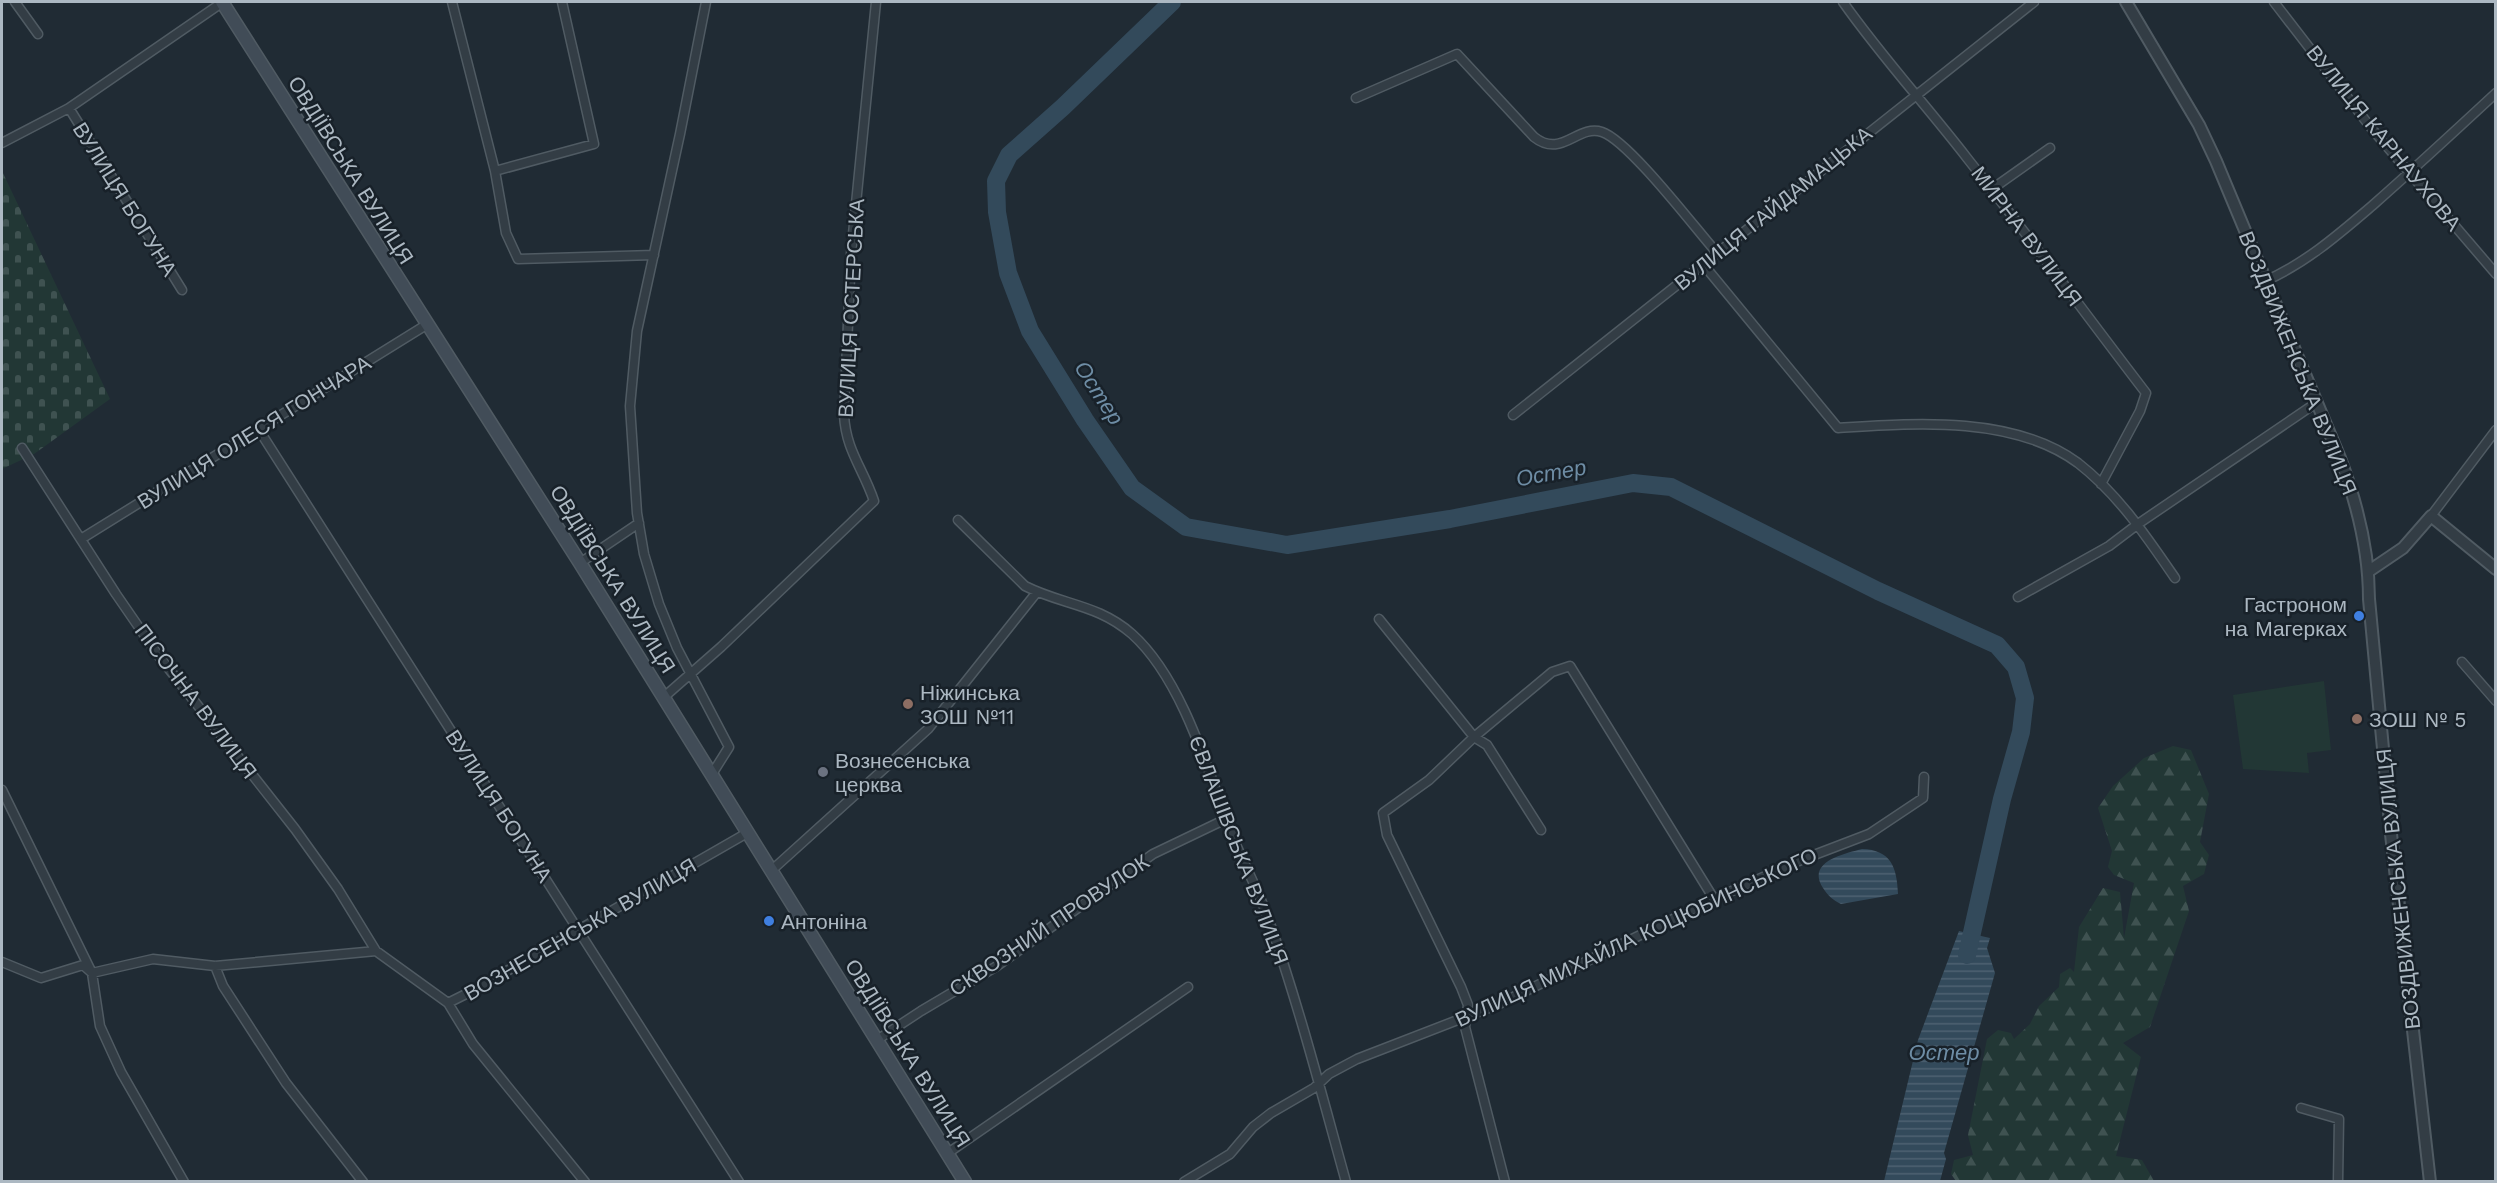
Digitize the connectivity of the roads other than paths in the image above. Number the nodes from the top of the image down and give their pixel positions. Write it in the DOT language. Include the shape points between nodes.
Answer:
graph roads {
  1 [pos="15,2"];
  2 [pos="222,2"];
  3 [pos="452,2"];
  4 [pos="562,2"];
  5 [pos="706,2"];
  6 [pos="876,2"];
  7 [pos="1843,2"];
  8 [pos="2034,2"];
  9 [pos="2126,2"];
  10 [pos="2274,2"];
  11 [pos="38,34"];
  12 [pos="2496,93"];
  13 [pos="1915,94"];
  14 [pos="1356,98"];
  15 [pos="69,108"];
  16 [pos="2,143"];
  17 [pos="2050,148"];
  18 [pos="495,171"];
  19 [pos="2410,173"];
  20 [pos="1992,189"];
  21 [pos="1717,253"];
  22 [pos="654,255"];
  23 [pos="1703,264"];
  24 [pos="2496,274"];
  25 [pos="2265,282"];
  26 [pos="182,290"];
  27 [pos="426,324"];
  28 [pos="2316,403"];
  29 [pos="1513,415"];
  30 [pos="259,430"];
  31 [pos="2496,430"];
  32 [pos="22,448"];
  33 [pos="2101,484"];
  34 [pos="2431,516"];
  35 [pos="958,520"];
  36 [pos="639,523"];
  37 [pos="2138,524"];
  38 [pos="81,539"];
  39 [pos="580,563"];
  40 [pos="2496,569"];
  41 [pos="2369,571"];
  42 [pos="2175,578"];
  43 [pos="1037,592"];
  44 [pos="2018,597"];
  45 [pos="1379,619"];
  46 [pos="2462,662"];
  47 [pos="690,675"];
  48 [pos="664,697"];
  49 [pos="2496,700"];
  50 [pos="1474,737"];
  51 [pos="712,774"];
  52 [pos="1924,777"];
  53 [pos="2,790"];
  54 [pos="1226,819"];
  55 [pos="1541,830"];
  56 [pos="747,833"];
  57 [pos="772,870"];
  58 [pos="1714,899"];
  59 [pos="579,930"];
  60 [pos="376,951"];
  61 [pos="2,962"];
  62 [pos="215,966"];
  63 [pos="92,973"];
  64 [pos="1188,987"];
  65 [pos="448,1003"];
  66 [pos="1467,1016"];
  67 [pos="877,1040"];
  68 [pos="1319,1083"];
  69 [pos="2301,1108"];
  70 [pos="948,1153"];
  71 [pos="184,1182"];
  72 [pos="363,1182"];
  73 [pos="585,1182"];
  74 [pos="739,1182"];
  75 [pos="965,1182"];
  76 [pos="1184,1182"];
  77 [pos="1346,1182"];
  78 [pos="1505,1182"];
  79 [pos="2338,1182"];
  80 [pos="2430,1182"];
  1 -- 11 [label="street"];
  2 -- 15 [label="street"];
  2 -- 27 [label="main road, ОВДІЇВСЬКА ВУЛИЦЯ"];
  3 -- 18 [label="street"];
  4 -- 18 [label="street" via="594,144"];
  5 -- 22 [label="street"];
  6 -- 47 [label="street, ВУЛИЦЯ ОСТЕРСЬКА" via="851,254 844,415 848,444 874,501"];
  7 -- 13 [label="street, МИРНА ВУЛИЦЯ"];
  8 -- 13 [label="street, ВУЛИЦЯ ГАЙДАМАЦЬКА"];
  9 -- 25 [label="street, ВОЗДВИЖЕНСЬКА ВУЛИЦЯ" via="2199,125"];
  10 -- 19 [label="street, ВУЛИЦЯ КАРНАУХОВА"];
  12 -- 19 [label="street"];
  13 -- 20 [label="street, МИРНА ВУЛИЦЯ"];
  13 -- 21 [label="street, ВУЛИЦЯ ГАЙДАМАЦЬКА"];
  14 -- 21 [label="street" via="1457,54 1543,144 1559,144 1591,130 1605,133 1631,154"];
  15 -- 16 [label="street"];
  15 -- 26 [label="street, ВУЛИЦЯ БОГУНА"];
  17 -- 20 [label="street"];
  18 -- 22 [label="street" via="506,233 518,259"];
  19 -- 24 [label="street, ВУЛИЦЯ КАРНАУХОВА"];
  19 -- 25 [label="street" via="2306,260"];
  20 -- 33 [label="street, МИРНА ВУЛИЦЯ" via="2146,393"];
  21 -- 23 [label="street, ВУЛИЦЯ ГАЙДАМАЦЬКА"];
  22 -- 36 [label="street" via="637,331 630,406"];
  23 -- 29 [label="street, ВУЛИЦЯ ГАЙДАМАЦЬКА"];
  23 -- 33 [label="street" via="1838,428 1943,424 1982,428 2051,447 2078,463"];
  25 -- 28 [label="street, ВОЗДВИЖЕНСЬКА ВУЛИЦЯ"];
  27 -- 30 [label="street, ВУЛИЦЯ ОЛЕСЯ ГОНЧАРА"];
  27 -- 39 [label="main road, ОВДІЇВСЬКА ВУЛИЦЯ"];
  28 -- 37 [label="street"];
  28 -- 41 [label="street, ВОЗДВИЖЕНСЬКА ВУЛИЦЯ" via="2350,484"];
  30 -- 38 [label="street, ВУЛИЦЯ ОЛЕСЯ ГОНЧАРА"];
  30 -- 59 [label="street, ВУЛИЦЯ БОГУНА"];
  31 -- 34 [label="street"];
  32 -- 38 [label="street, ПІСОЧНА ВУЛИЦЯ"];
  33 -- 37 [label="street"];
  34 -- 40 [label="street"];
  34 -- 41 [label="street" via="2403,548"];
  35 -- 43 [label="street, ЄВЛАШІВСЬКА ВУЛИЦЯ" via="1025,586"];
  36 -- 39 [label="street"];
  36 -- 47 [label="street" via="659,604"];
  37 -- 42 [label="street"];
  37 -- 44 [label="street" via="2109,546"];
  38 -- 60 [label="street, ПІСОЧНА ВУЛИЦЯ" via="158,655 302,837"];
  39 -- 48 [label="main road, ОВДІЇВСЬКА ВУЛИЦЯ"];
  41 -- 80 [label="street, ВОЗДВИЖЕНСЬКА ВУЛИЦЯ" via="2390,823"];
  43 -- 54 [label="street, ЄВЛАШІВСЬКА ВУЛИЦЯ" via="1083,605 1110,618 1148,650 1186,715"];
  43 -- 57 [label="street" via="928,729"];
  45 -- 50 [label="street"];
  46 -- 49 [label="street"];
  47 -- 48 [label="street, ВУЛИЦЯ ОСТЕРСЬКА"];
  47 -- 51 [label="street" via="729,747"];
  48 -- 51 [label="main road, ОВДІЇВСЬКА ВУЛИЦЯ"];
  50 -- 55 [label="street" via="1487,745"];
  50 -- 58 [label="street" via="1552,672 1570,666"];
  50 -- 66 [label="street" via="1429,780 1383,813 1387,835 1457,978 1468,1005"];
  51 -- 56 [label="main road, ОВДІЇВСЬКА ВУЛИЦЯ"];
  52 -- 58 [label="street, ВУЛИЦЯ МИХАЙЛА КОЦЮБИНСЬКОГО" via="1923,798 1869,834"];
  53 -- 63 [label="street"];
  54 -- 67 [label="street, СКВОЗНИЙ ПРОВУЛОК" via="1153,854 997,966"];
  54 -- 68 [label="street, ЄВЛАШІВСЬКА ВУЛИЦЯ" via="1273,932"];
  56 -- 57 [label="main road, ОВДІЇВСЬКА ВУЛИЦЯ"];
  56 -- 59 [label="street, ВОЗНЕСЕНСЬКА ВУЛИЦЯ"];
  57 -- 67 [label="main road, ОВДІЇВСЬКА ВУЛИЦЯ"];
  58 -- 66 [label="street, ВУЛИЦЯ МИХАЙЛА КОЦЮБИНСЬКОГО" via="1553,979"];
  59 -- 65 [label="street, ВОЗНЕСЕНСЬКА ВУЛИЦЯ"];
  59 -- 74 [label="street, ВУЛИЦЯ БОГУНА"];
  60 -- 62 [label="street"];
  60 -- 65 [label="street, ВОЗНЕСЕНСЬКА ВУЛИЦЯ"];
  61 -- 63 [label="street" via="40,978 83,965"];
  62 -- 63 [label="street" via="153,959"];
  62 -- 72 [label="street" via="223,986 286,1083"];
  63 -- 71 [label="street" via="100,1026 121,1072"];
  64 -- 70 [label="street"];
  65 -- 73 [label="street" via="473,1044"];
  66 -- 68 [label="street, ВУЛИЦЯ МИХАЙЛА КОЦЮБИНСЬКОГО" via="1357,1059"];
  66 -- 78 [label="street" via="1465,1027"];
  67 -- 70 [label="main road, ОВДІЇВСЬКА ВУЛИЦЯ"];
  68 -- 76 [label="street, ВУЛИЦЯ МИХАЙЛА КОЦЮБИНСЬКОГО" via="1262,1120 1230,1154"];
  68 -- 77 [label="street, ЄВЛАШІВСЬКА ВУЛИЦЯ"];
  69 -- 79 [label="street" via="2339,1119"];
  70 -- 75 [label="main road, ОВДІЇВСЬКА ВУЛИЦЯ"];
}
